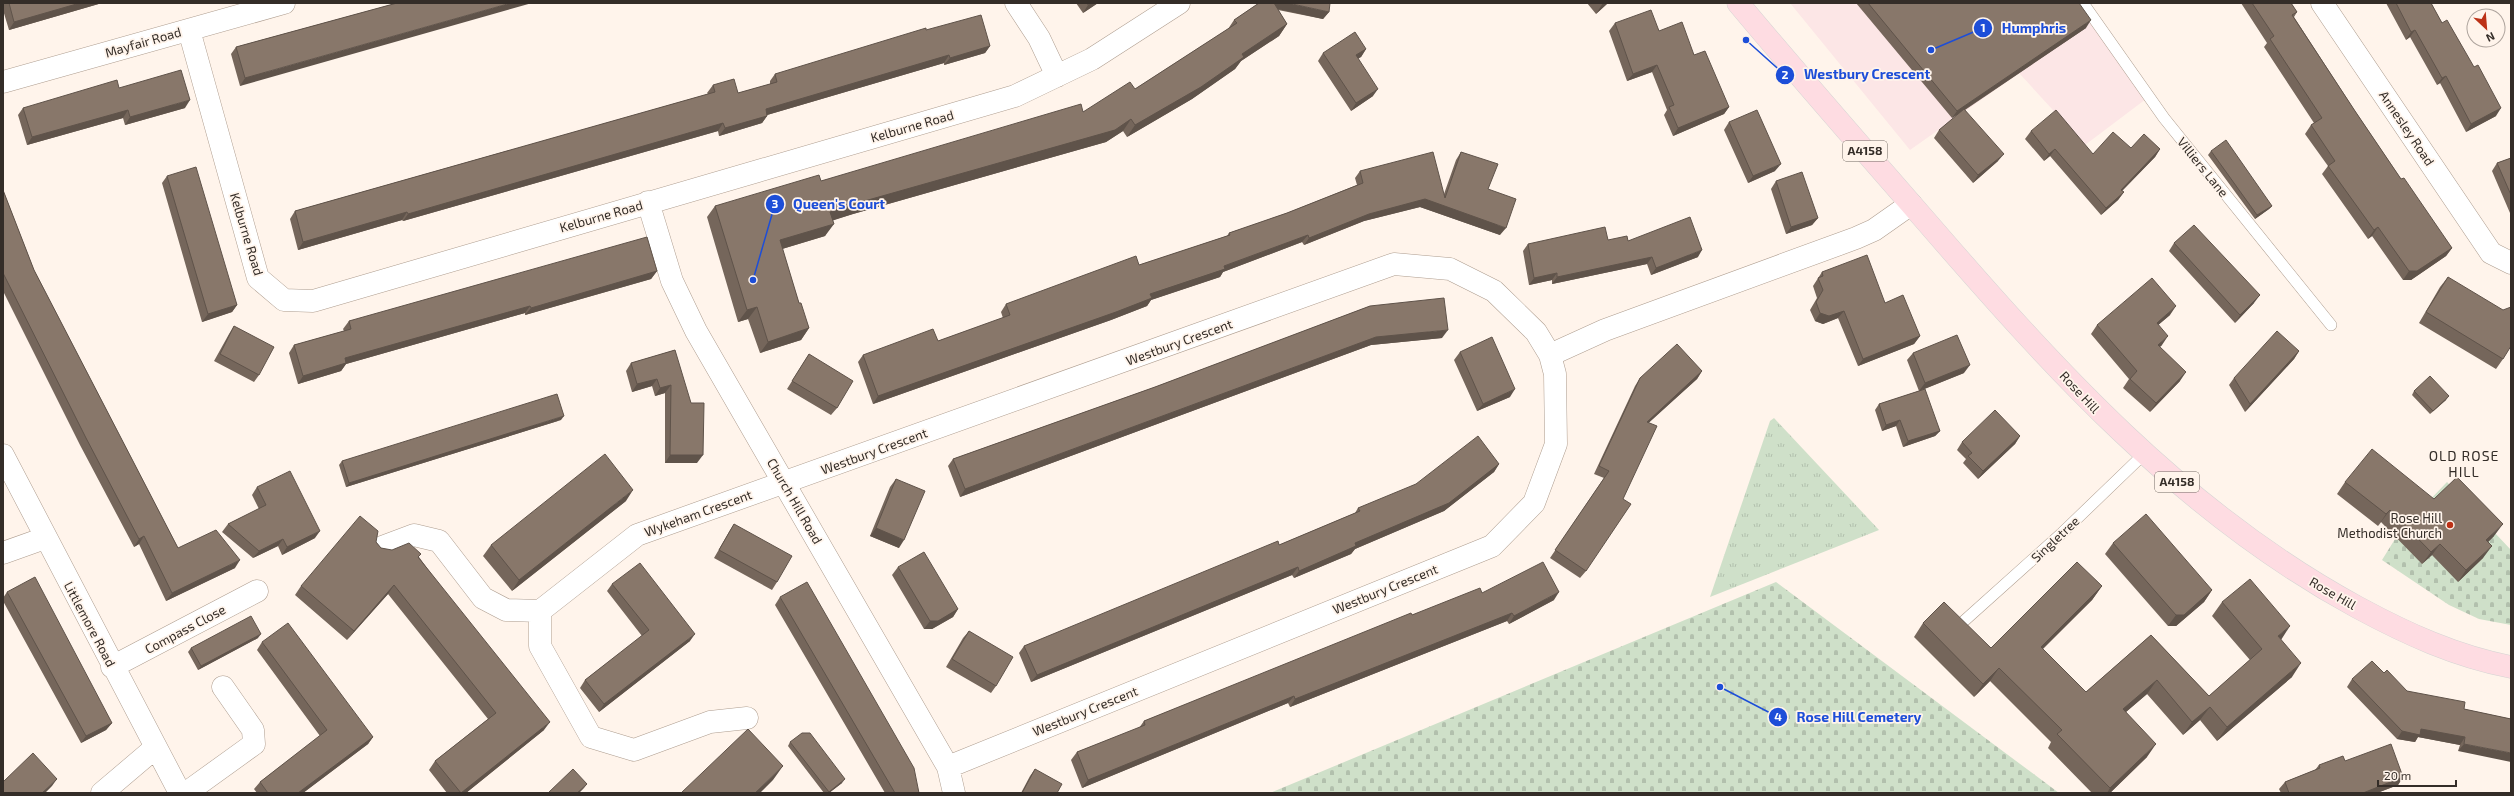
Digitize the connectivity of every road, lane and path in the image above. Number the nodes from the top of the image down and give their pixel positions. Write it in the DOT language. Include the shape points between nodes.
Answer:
graph roads {
  1 [pos="1016,3"];
  2 [pos="1179,3"];
  3 [pos="1738,3"];
  4 [pos="2083,3"];
  5 [pos="2322,3"];
  6 [pos="275,4"];
  7 [pos="189,30"];
  8 [pos="1057,76"];
  9 [pos="3,82"];
  10 [pos="648,202"];
  11 [pos="1911,204"];
  12 [pos="2511,263"];
  13 [pos="2331,325"];
  14 [pos="1550,355"];
  15 [pos="3,454"];
  16 [pos="2143,455"];
  17 [pos="785,483"];
  18 [pos="45,538"];
  19 [pos="382,547"];
  20 [pos="3,553"];
  21 [pos="257,591"];
  22 [pos="540,611"];
  23 [pos="1964,621"];
  24 [pos="112,667"];
  25 [pos="2511,667"];
  26 [pos="224,687"];
  27 [pos="746,718"];
  28 [pos="156,748"];
  29 [pos="948,767"];
  30 [pos="102,793"];
  31 [pos="180,793"];
  32 [pos="186,793"];
  33 [pos="954,793"];
  1 -- 8 [label="street" via="1039,38"];
  2 -- 8 [label="street, Kelburne Road" via="1092,60"];
  3 -- 11 [label="main road, Rose Hill / A4158"];
  4 -- 13 [label="lane, Villiers Lane" via="2164,118"];
  5 -- 12 [label="street, Annesley Road" via="2491,254"];
  6 -- 7 [label="street, Mayfair Road"];
  7 -- 9 [label="street, Mayfair Road"];
  7 -- 10 [label="street, Kelburne Road" via="258,278 284,300 313,301"];
  8 -- 10 [label="street, Kelburne Road" via="1015,96"];
  10 -- 17 [label="street, Church Hill Road" via="672,281 696,331"];
  11 -- 14 [label="street" via="1874,230 1856,238 1605,330"];
  11 -- 16 [label="main road, Rose Hill / A4158" via="2006,314"];
  14 -- 17 [label="street, Westbury Crescent" via="1536,332 1494,291 1450,269 1394,264"];
  14 -- 29 [label="street, Westbury Crescent" via="1555,374 1556,444 1534,503 1492,546"];
  15 -- 18 [label="street, Littlemore Road"];
  16 -- 23 [label="lane, Singletree" via="2061,534"];
  16 -- 25 [label="main road, Rose Hill / A4158" via="2271,556 2334,594 2410,636 2474,660"];
  17 -- 22 [label="street, Wykeham Crescent" via="637,535"];
  17 -- 29 [label="street, Church Hill Road"];
  18 -- 20 [label="street"];
  18 -- 24 [label="street, Littlemore Road"];
  19 -- 22 [label="street" via="414,535 439,541 483,598 506,610"];
  21 -- 24 [label="street, Compass Close"];
  22 -- 27 [label="street" via="540,646 591,737 634,750 710,722"];
  24 -- 28 [label="street, Littlemore Road"];
  26 -- 32 [label="street" via="253,730 254,744"];
  28 -- 30 [label="street"];
  28 -- 31 [label="street, Littlemore Road"];
  29 -- 33 [label="street, Church Hill Road"];
}
